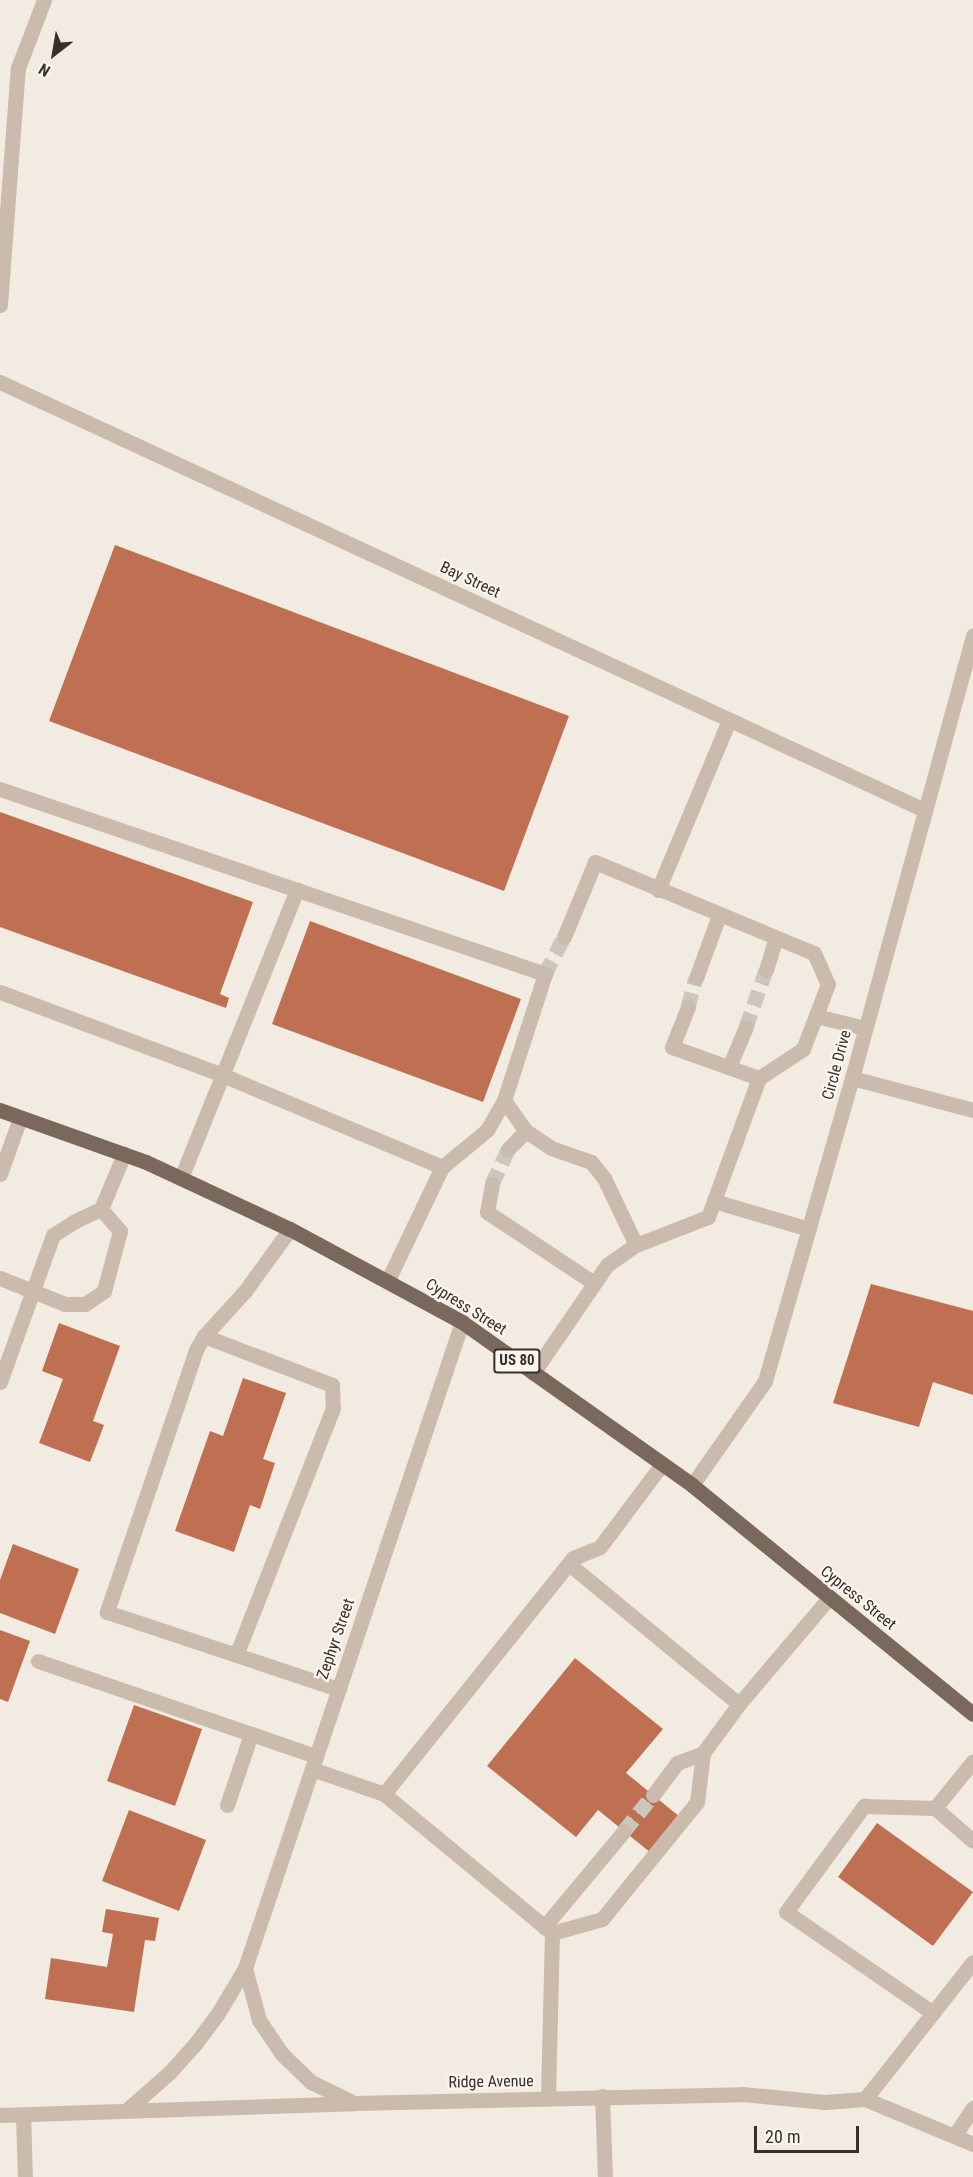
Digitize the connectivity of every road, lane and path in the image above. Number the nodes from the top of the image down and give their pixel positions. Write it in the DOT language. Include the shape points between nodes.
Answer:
graph roads {
  1 [pos="44,0"];
  2 [pos="0,305"];
  3 [pos="0,382"];
  4 [pos="973,635"];
  5 [pos="729,720"];
  6 [pos="0,789"];
  7 [pos="924,810"];
  8 [pos="297,889"];
  9 [pos="658,890"];
  10 [pos="719,915"];
  11 [pos="564,937"];
  12 [pos="776,938"];
  13 [pos="766,970"];
  14 [pos="696,978"];
  15 [pos="0,992"];
  16 [pos="688,1007"];
  17 [pos="816,1016"];
  18 [pos="746,1027"];
  19 [pos="865,1028"];
  20 [pos="729,1067"];
  21 [pos="220,1074"];
  22 [pos="759,1078"];
  23 [pos="852,1078"];
  24 [pos="504,1100"];
  25 [pos="0,1110"];
  26 [pos="973,1110"];
  27 [pos="20,1118"];
  28 [pos="526,1131"];
  29 [pos="508,1149"];
  30 [pos="124,1154"];
  31 [pos="442,1167"];
  32 [pos="0,1174"];
  33 [pos="181,1178"];
  34 [pos="492,1184"];
  35 [pos="714,1201"];
  36 [pos="101,1209"];
  37 [pos="290,1229"];
  38 [pos="808,1229"];
  39 [pos="636,1245"];
  40 [pos="0,1278"];
  41 [pos="388,1280"];
  42 [pos="594,1283"];
  43 [pos="32,1291"];
  44 [pos="462,1322"];
  45 [pos="204,1336"];
  46 [pos="533,1372"];
  47 [pos="0,1382"];
  48 [pos="662,1464"];
  49 [pos="692,1485"];
  50 [pos="569,1564"];
  51 [pos="829,1598"];
  52 [pos="237,1653"];
  53 [pos="38,1661"];
  54 [pos="339,1689"];
  55 [pos="739,1704"];
  56 [pos="973,1714"];
  57 [pos="251,1734"];
  58 [pos="703,1753"];
  59 [pos="973,1761"];
  60 [pos="314,1762"];
  61 [pos="384,1794"];
  62 [pos="653,1795"];
  63 [pos="227,1806"];
  64 [pos="935,1808"];
  65 [pos="624,1831"];
  66 [pos="973,1841"];
  67 [pos="548,1930"];
  68 [pos="973,1962"];
  69 [pos="245,1968"];
  70 [pos="933,2013"];
  71 [pos="602,2096"];
  72 [pos="548,2098"];
  73 [pos="865,2098"];
  74 [pos="355,2103"];
  75 [pos="973,2108"];
  76 [pos="128,2109"];
  77 [pos="0,2115"];
  78 [pos="23,2115"];
  79 [pos="954,2136"];
  80 [pos="973,2144"];
  81 [pos="25,2177"];
  82 [pos="604,2177"];
  1 -- 2 [label="street" via="18,68"];
  3 -- 5 [label="street, Bay Street"];
  4 -- 7 [label="street, Circle Drive"];
  5 -- 7 [label="street, Bay Street"];
  5 -- 9 [label="street"];
  6 -- 8 [label="street"];
  7 -- 19 [label="street, Circle Drive"];
  8 -- 21 [label="street"];
  8 -- 24 [label="street" via="545,974"];
  9 -- 10 [label="street"];
  9 -- 11 [label="street" via="596,862"];
  10 -- 12 [label="street"];
  10 -- 14 [label="street"];
  12 -- 13 [label="street"];
  12 -- 17 [label="street" via="814,953 828,984"];
  15 -- 21 [label="street"];
  16 -- 20 [label="street" via="672,1047"];
  17 -- 19 [label="street"];
  17 -- 22 [label="street" via="803,1049"];
  18 -- 20 [label="street"];
  19 -- 23 [label="street, Circle Drive"];
  20 -- 22 [label="street"];
  21 -- 31 [label="street"];
  21 -- 33 [label="street"];
  22 -- 35 [label="street"];
  23 -- 26 [label="street"];
  23 -- 38 [label="street, Circle Drive"];
  24 -- 28 [label="street"];
  24 -- 31 [label="street" via="487,1130"];
  25 -- 27 [label="main road, Cypress Street / US 80"];
  27 -- 30 [label="main road, Cypress Street / US 80"];
  27 -- 32 [label="street"];
  28 -- 29 [label="street"];
  28 -- 39 [label="street" via="551,1148 591,1162 604,1178"];
  30 -- 33 [label="main road, Cypress Street / US 80"];
  30 -- 36 [label="street"];
  31 -- 41 [label="street"];
  33 -- 37 [label="main road, Cypress Street / US 80"];
  34 -- 42 [label="street" via="487,1212"];
  35 -- 38 [label="street"];
  35 -- 39 [label="street" via="708,1217"];
  36 -- 43 [label="street" via="53,1235"];
  36 -- 43 [label="street" via="120,1231 104,1291 86,1304 65,1304"];
  37 -- 41 [label="main road, Cypress Street / US 80"];
  37 -- 45 [label="street" via="245,1291"];
  38 -- 49 [label="street, Circle Drive" via="765,1381"];
  39 -- 42 [label="street" via="606,1265"];
  40 -- 43 [label="street"];
  41 -- 44 [label="main road, Cypress Street / US 80"];
  42 -- 46 [label="street"];
  43 -- 47 [label="street"];
  44 -- 46 [label="main road, Cypress Street / US 80"];
  44 -- 54 [label="street, Zephyr Street"];
  45 -- 52 [label="street" via="332,1385 333,1408"];
  45 -- 52 [label="street" via="107,1612"];
  46 -- 48 [label="main road, Cypress Street / US 80"];
  48 -- 49 [label="main road, Cypress Street / US 80"];
  48 -- 50 [label="street" via="600,1547 573,1558"];
  49 -- 51 [label="main road, Cypress Street / US 80"];
  50 -- 55 [label="street"];
  50 -- 61 [label="street"];
  51 -- 55 [label="street"];
  51 -- 56 [label="main road, Cypress Street / US 80"];
  52 -- 54 [label="street"];
  53 -- 57 [label="street"];
  54 -- 60 [label="street, Zephyr Street"];
  55 -- 58 [label="street"];
  57 -- 60 [label="street"];
  57 -- 63 [label="street"];
  58 -- 62 [label="street" via="677,1763"];
  58 -- 67 [label="street" via="696,1802 602,1919"];
  59 -- 64 [label="street"];
  60 -- 61 [label="street"];
  60 -- 69 [label="street, Zephyr Street"];
  61 -- 67 [label="street"];
  64 -- 66 [label="street"];
  64 -- 70 [label="street" via="864,1806 786,1912"];
  65 -- 67 [label="street"];
  67 -- 72 [label="street"];
  68 -- 70 [label="street"];
  69 -- 74 [label="street" via="259,2020 282,2054 311,2082"];
  69 -- 76 [label="street, Zephyr Street" via="195,2044"];
  70 -- 73 [label="street"];
  71 -- 72 [label="street, Ridge Avenue"];
  71 -- 73 [label="street, Ridge Avenue" via="742,2094 825,2102"];
  71 -- 82 [label="street"];
  72 -- 74 [label="street, Ridge Avenue"];
  73 -- 79 [label="street, Ridge Avenue"];
  74 -- 76 [label="street, Ridge Avenue"];
  75 -- 79 [label="street"];
  76 -- 78 [label="street, Ridge Avenue"];
  77 -- 78 [label="street, Ridge Avenue"];
  78 -- 81 [label="street"];
  79 -- 80 [label="street, Ridge Avenue"];
}
